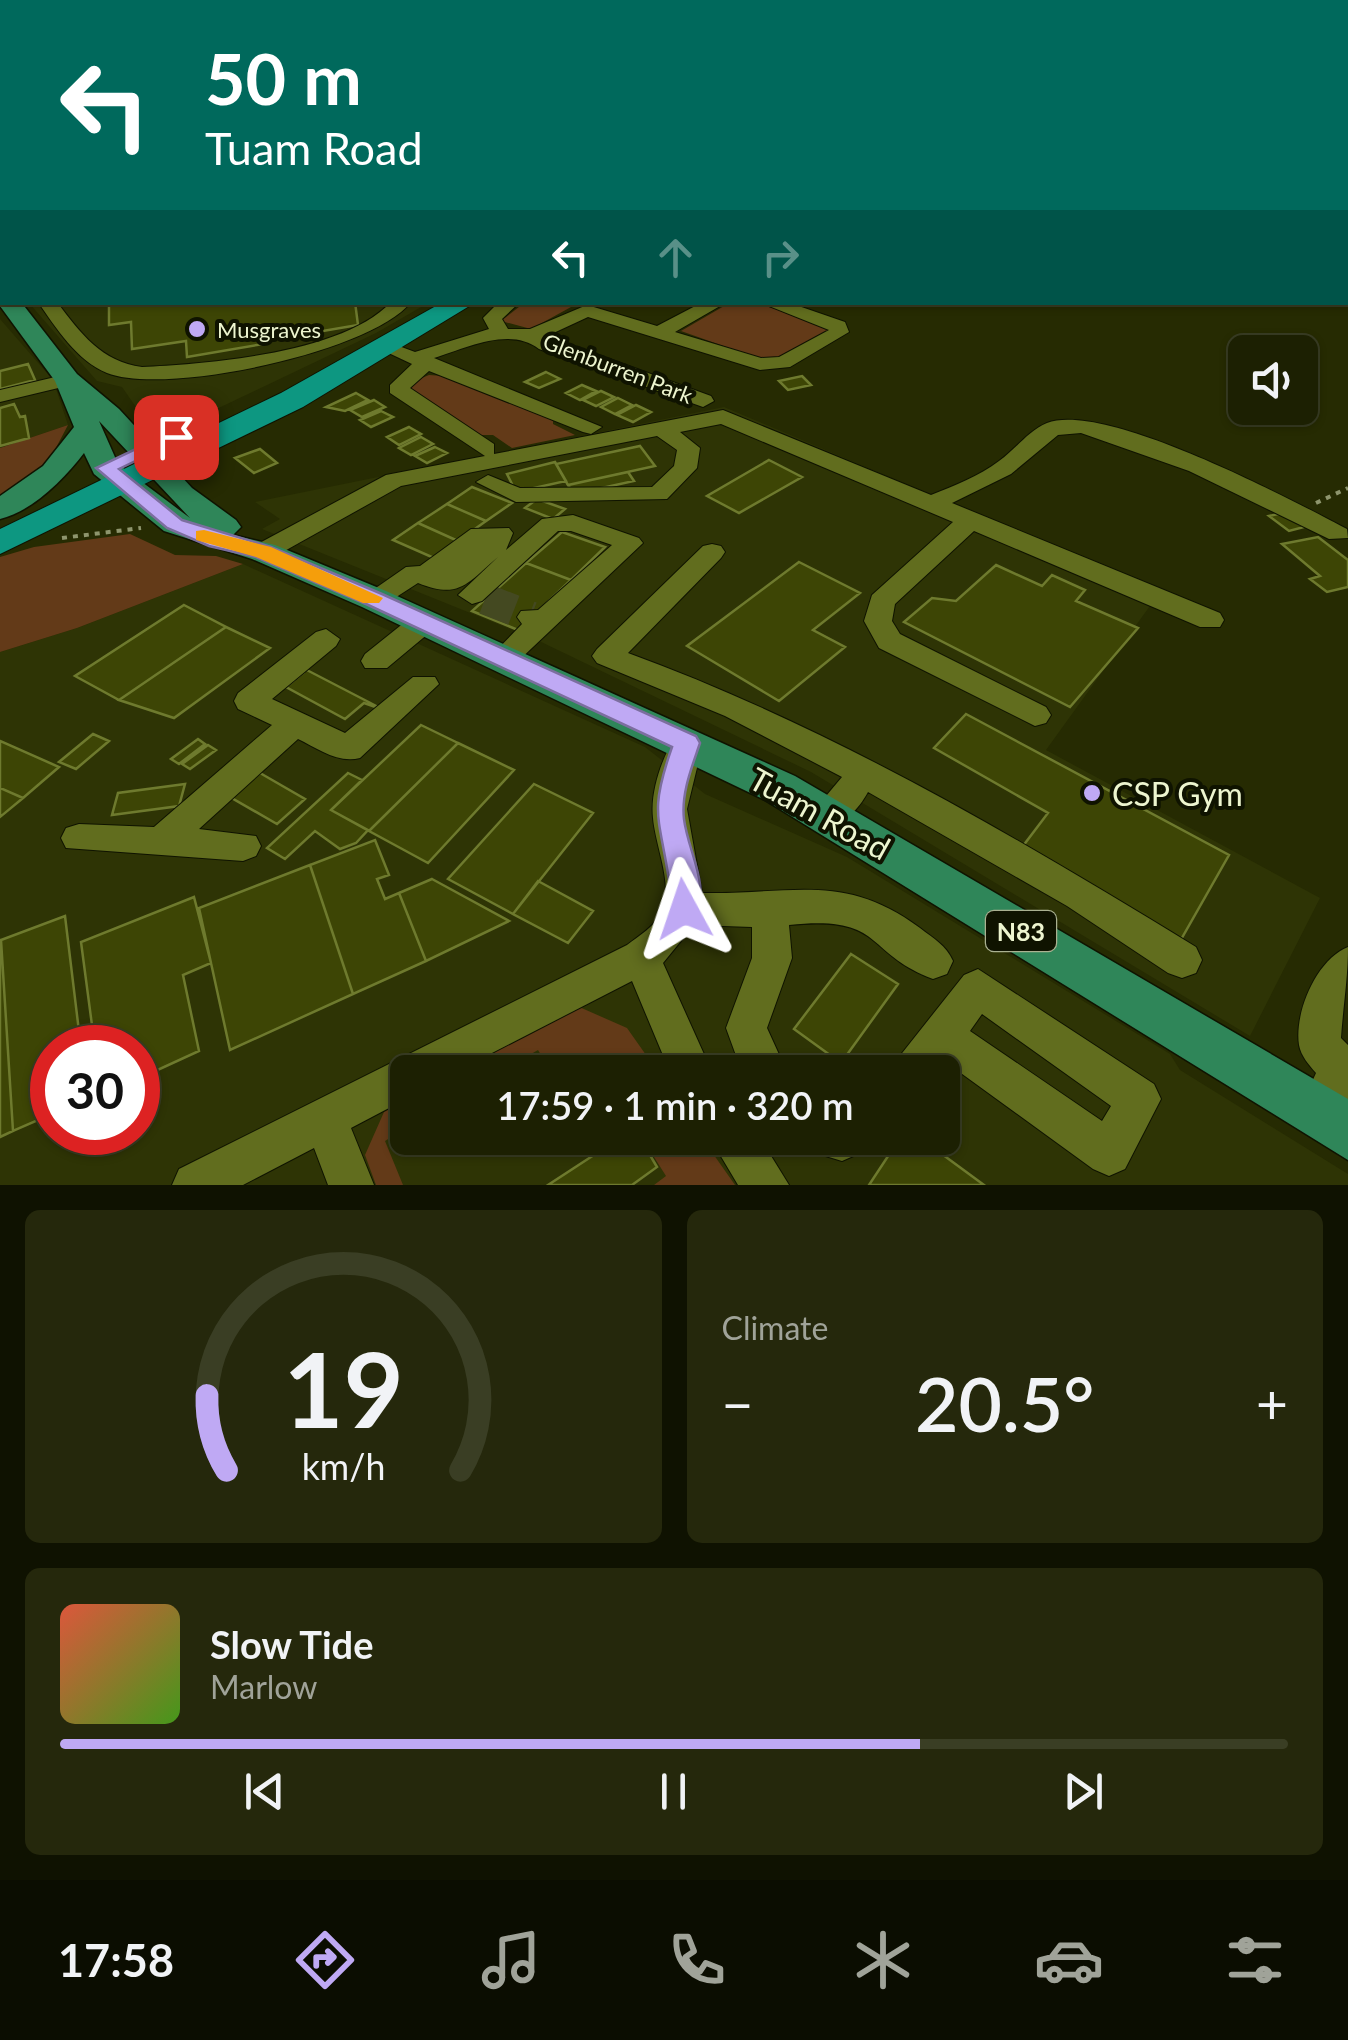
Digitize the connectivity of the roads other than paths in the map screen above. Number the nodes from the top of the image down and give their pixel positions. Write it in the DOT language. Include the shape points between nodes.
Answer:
graph roads {
  1 [pos="10,305"];
  2 [pos="49,305"];
  3 [pos="400,305"];
  4 [pos="458,305"];
  5 [pos="507,305"];
  6 [pos="712,305"];
  7 [pos="778,305"];
  8 [pos="660,332"];
  9 [pos="501,334"];
  10 [pos="533,336"];
  11 [pos="388,348"];
  12 [pos="422,360"];
  13 [pos="68,380"];
  14 [pos="0,396"];
  15 [pos="704,400"];
  16 [pos="591,426"];
  17 [pos="659,428"];
  18 [pos="87,430"];
  19 [pos="486,450"];
  20 [pos="128,467"];
  21 [pos="488,482"];
  22 [pos="933,502"];
  23 [pos="0,510"];
  24 [pos="972,519"];
  25 [pos="0,524"];
  26 [pos="1338,534"];
  27 [pos="0,543"];
  28 [pos="263,552"];
  29 [pos="712,552"];
  30 [pos="374,599"];
  31 [pos="1210,620"];
  32 [pos="424,621"];
  33 [pos="326,639"];
  34 [pos="506,657"];
  35 [pos="376,661"];
  36 [pos="424,684"];
  37 [pos="1036,715"];
  38 [pos="294,723"];
  39 [pos="686,743"];
  40 [pos="860,772"];
  41 [pos="828,814"];
  42 [pos="78,838"];
  43 [pos="160,842"];
  44 [pos="243,846"];
  45 [pos="684,909"];
  46 [pos="767,911"];
  47 [pos="642,957"];
  48 [pos="1182,960"];
  49 [pos="933,961"];
  50 [pos="1348,965"];
  51 [pos="943,1036"];
  52 [pos="448,1055"];
  53 [pos="684,1055"];
  54 [pos="754,1055"];
  55 [pos="928,1055"];
  56 [pos="1344,1070"];
  57 [pos="390,1084"];
  58 [pos="325,1118"];
  59 [pos="1334,1122"];
  60 [pos="745,1155"];
  61 [pos="195,1185"];
  62 [pos="351,1185"];
  63 [pos="766,1185"];
  1 -- 13 [label="main road, Tuam Road"];
  2 -- 3 [label="street" via="110,367 152,374 302,348 377,324"];
  4 -- 11 [label="highway"];
  5 -- 9 [label="street" via="492,318"];
  6 -- 8 [label="street, Glenburren Park"];
  7 -- 8 [label="street, Glenburren Park" via="828,320 839,332 768,365"];
  8 -- 10 [label="street, Glenburren Park" via="588,311"];
  9 -- 10 [label="street, Glenburren Park"];
  9 -- 12 [label="street, Glenburren Park"];
  10 -- 15 [label="street, Glenburren Park"];
  11 -- 12 [label="street"];
  11 -- 20 [label="highway"];
  12 -- 16 [label="street"];
  12 -- 19 [label="street" via="397,389"];
  13 -- 14 [label="street"];
  13 -- 18 [label="main road, Tuam Road"];
  13 -- 20 [label="main road, Tuam Road" via="98,400"];
  17 -- 21 [label="street" via="689,448 684,468 658,494 516,495"];
  17 -- 22 [label="street" via="740,420"];
  17 -- 28 [label="street" via="394,480"];
  18 -- 20 [label="main road, Tuam Road"];
  18 -- 23 [label="main road" via="54,472"];
  20 -- 25 [label="highway"];
  20 -- 27 [label="highway"];
  20 -- 28 [label="main road, Tuam Road / N83" via="174,524"];
  22 -- 24 [label="street"];
  22 -- 26 [label="street" via="1006,468 1045,433 1073,426 1117,436"];
  24 -- 31 [label="street"];
  24 -- 37 [label="street" via="882,601 878,621 889,641"];
  28 -- 30 [label="main road, Tuam Road / N83"];
  29 -- 40 [label="street" via="607,656 774,724"];
  30 -- 32 [label="main road, Tuam Road / N83"];
  30 -- 34 [label="street" via="416,573 457,589 551,524 573,523 630,543 536,619"];
  32 -- 34 [label="main road, Tuam Road / N83"];
  32 -- 35 [label="street"];
  33 -- 38 [label="street" via="249,701"];
  34 -- 39 [label="main road, Tuam Road / N83"];
  36 -- 38 [label="street" via="348,749"];
  38 -- 43 [label="street"];
  39 -- 41 [label="main road, Tuam Road / N83"];
  39 -- 45 [label="street" via="670,818"];
  40 -- 41 [label="street"];
  40 -- 48 [label="street"];
  41 -- 59 [label="main road, Tuam Road / N83"];
  42 -- 43 [label="street"];
  43 -- 44 [label="street"];
  45 -- 46 [label="street"];
  45 -- 47 [label="street" via="673,930"];
  46 -- 49 [label="street" via="857,909"];
  46 -- 54 [label="street" via="774,938 747,1030"];
  47 -- 52 [label="street"];
  47 -- 53 [label="street"];
  50 -- 56 [label="street" via="1322,1009 1320,1046"];
  51 -- 55 [label="street"];
  56 -- 59 [label="street"];
  57 -- 58 [label="street"];
  58 -- 61 [label="street"];
  58 -- 62 [label="street"];
  60 -- 63 [label="street"];
}
